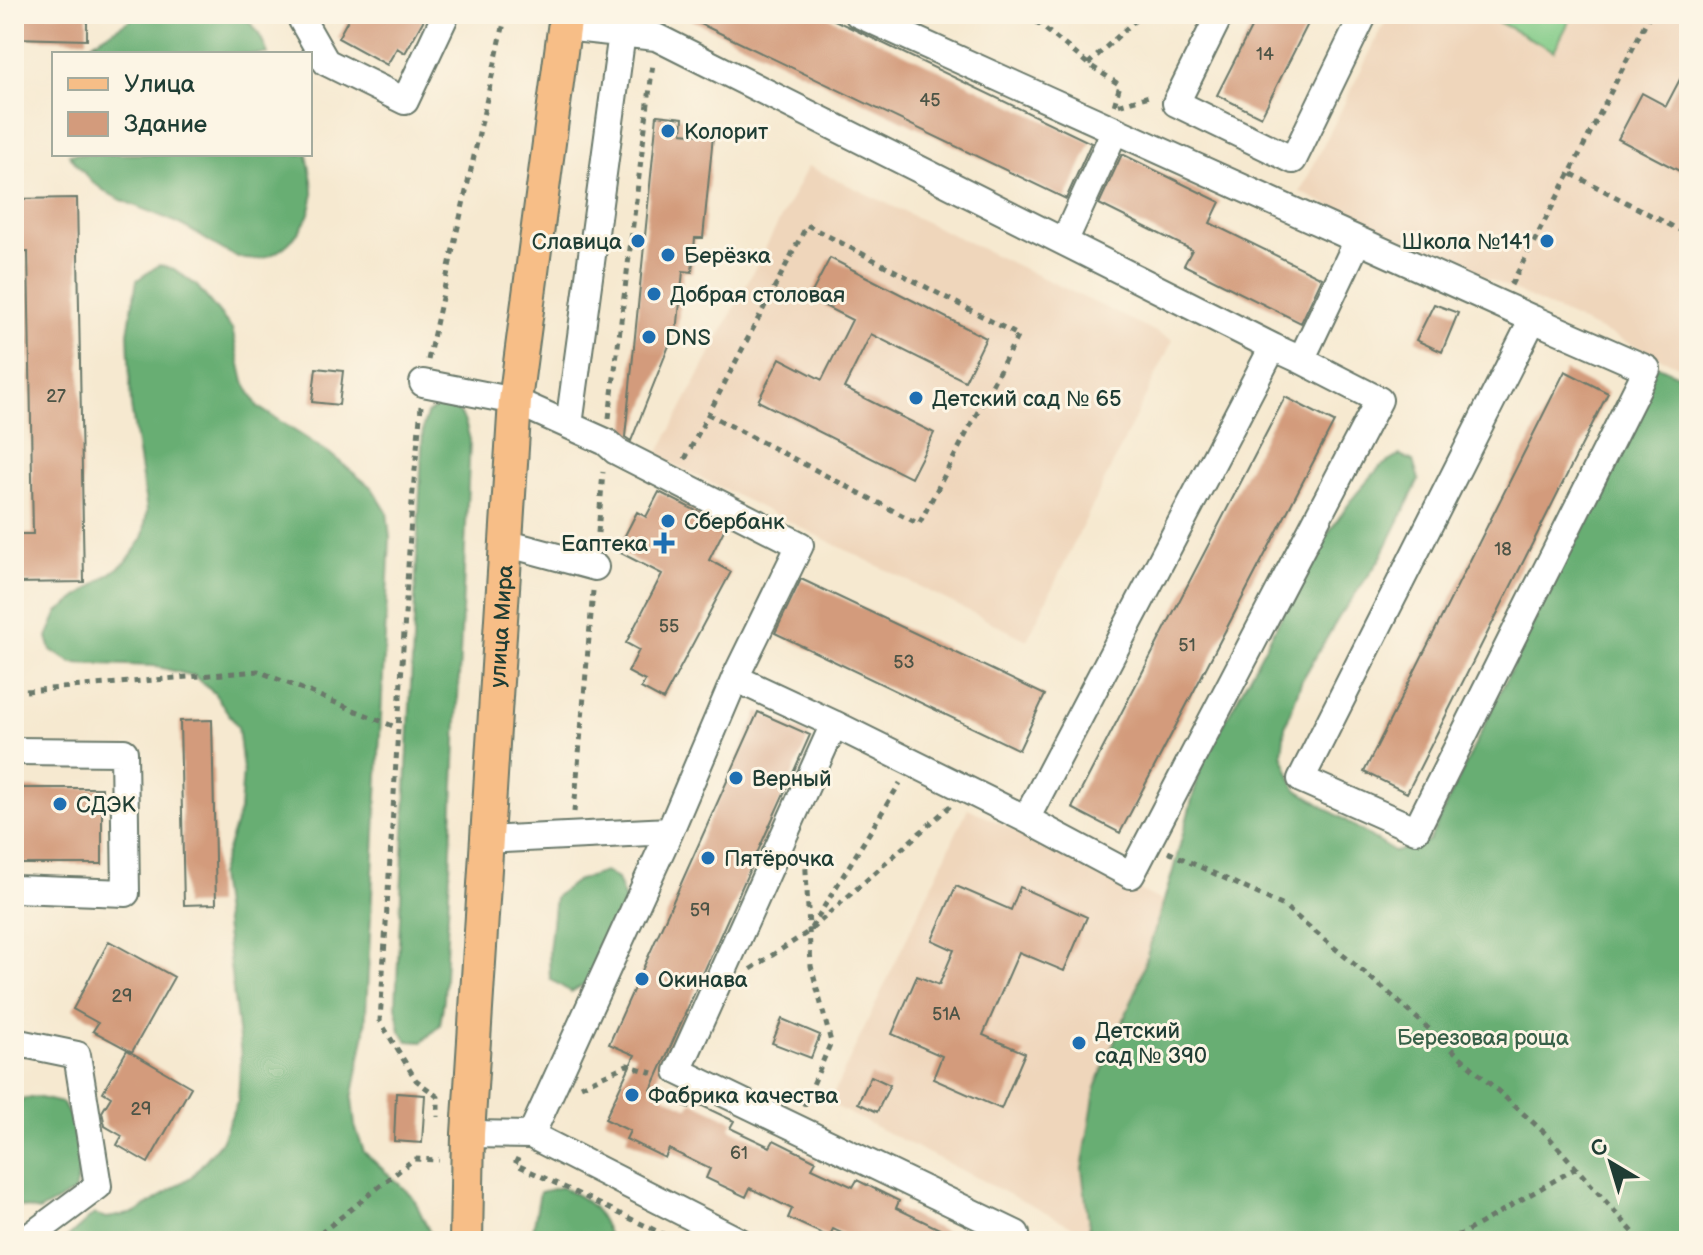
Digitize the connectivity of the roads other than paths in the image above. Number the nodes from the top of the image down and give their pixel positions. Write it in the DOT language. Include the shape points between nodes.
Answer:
graph roads {
  1 [pos="305,14"];
  2 [pos="446,14"];
  3 [pos="858,14"];
  4 [pos="1220,14"];
  5 [pos="1364,14"];
  6 [pos="565,21"];
  7 [pos="622,33"];
  8 [pos="1115,130"];
  9 [pos="1358,240"];
  10 [pos="1064,242"];
  11 [pos="1533,319"];
  12 [pos="1273,347"];
  13 [pos="1301,360"];
  14 [pos="423,383"];
  15 [pos="515,401"];
  16 [pos="569,425"];
  17 [pos="505,543"];
  18 [pos="595,567"];
  19 [pos="735,678"];
  20 [pos="834,724"];
  21 [pos="14,751"];
  22 [pos="1026,819"];
  23 [pos="670,831"];
  24 [pos="485,840"];
  25 [pos="14,889"];
  26 [pos="14,1042"];
  27 [pos="531,1135"];
  28 [pos="448,1136"];
  29 [pos="24,1241"];
  30 [pos="466,1241"];
  31 [pos="739,1241"];
  32 [pos="1013,1241"];
  1 -- 2 [label="lane" via="302,20 326,62 405,101"];
  3 -- 8 [label="lane"];
  4 -- 5 [label="lane" via="1176,103 1293,160"];
  6 -- 7 [label="lane"];
  6 -- 15 [label="main road, улица Мира"];
  7 -- 10 [label="lane" via="656,37"];
  7 -- 16 [label="lane"];
  8 -- 9 [label="lane"];
  8 -- 10 [label="lane"];
  9 -- 11 [label="lane"];
  9 -- 13 [label="lane"];
  10 -- 12 [label="lane"];
  11 -- 11 [label="lane" via="1301,779 1416,830 1647,369"];
  12 -- 13 [label="lane"];
  12 -- 22 [label="lane"];
  13 -- 22 [label="lane" via="1379,400 1131,875"];
  14 -- 15 [label="lane"];
  15 -- 16 [label="lane"];
  15 -- 17 [label="main road, улица Мира"];
  16 -- 19 [label="lane" via="616,451 677,474 800,545"];
  17 -- 18 [label="lane"];
  17 -- 24 [label="main road, улица Мира"];
  19 -- 20 [label="lane"];
  19 -- 23 [label="lane"];
  20 -- 22 [label="lane"];
  20 -- 32 [label="lane" via="678,1071 1016,1234"];
  21 -- 25 [label="lane" via="124,752 126,893"];
  23 -- 24 [label="lane"];
  23 -- 27 [label="lane"];
  24 -- 28 [label="main road, улица Мира"];
  26 -- 29 [label="lane" via="77,1055 98,1186"];
  27 -- 28 [label="lane"];
  27 -- 31 [label="lane"];
  28 -- 30 [label="main road, улица Мира"];
}
